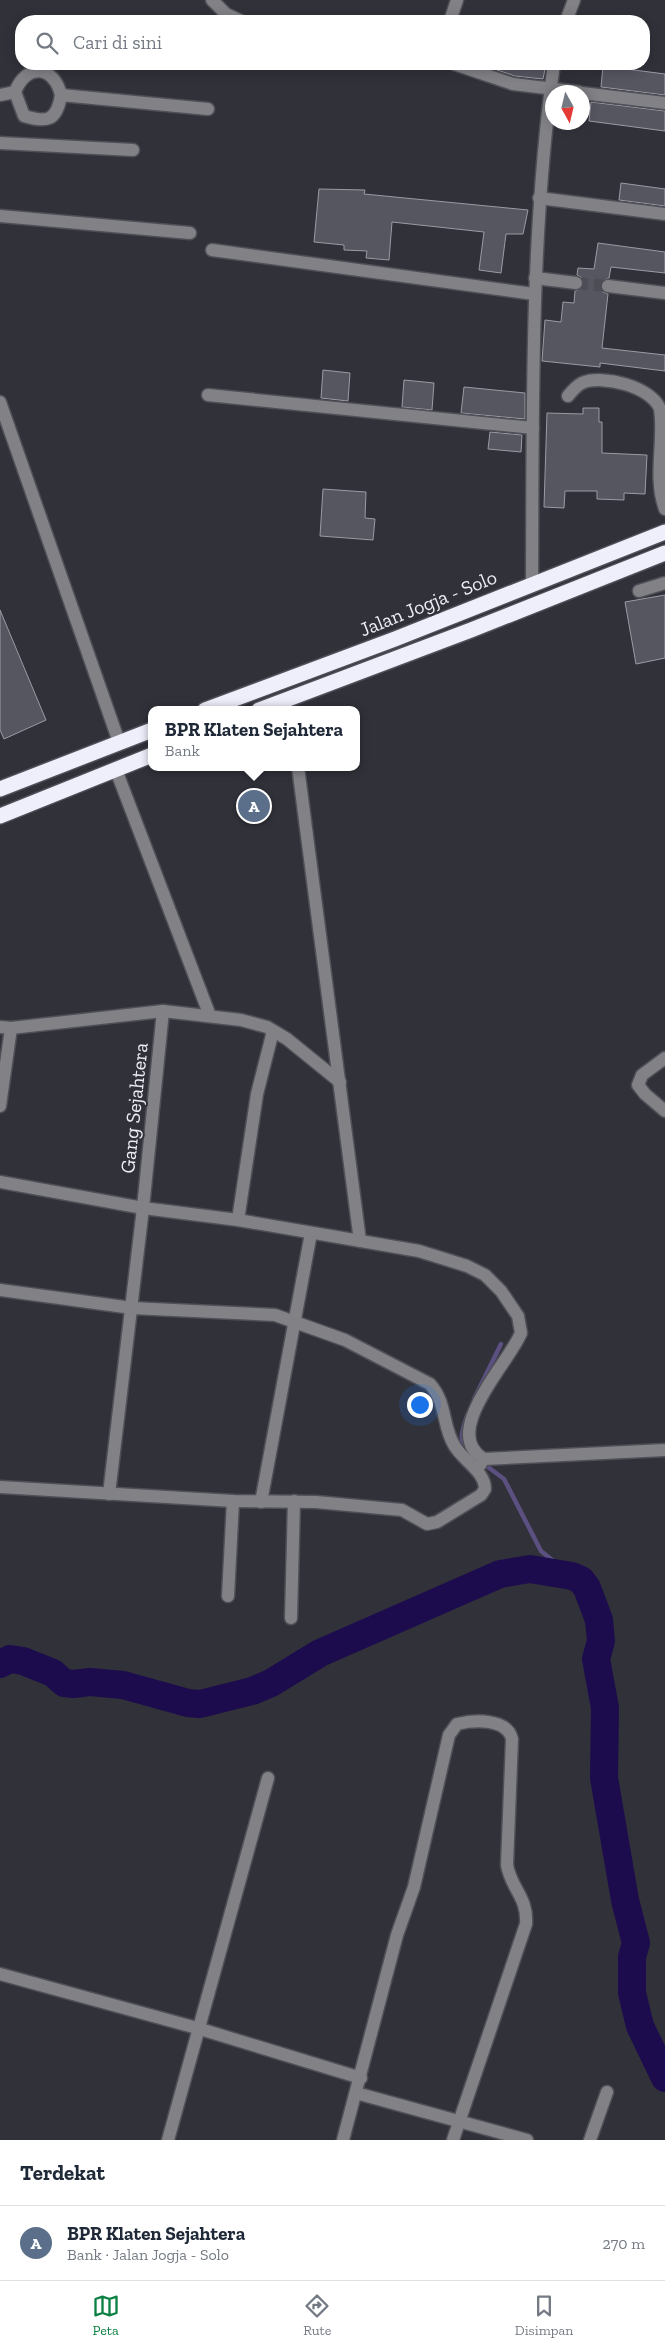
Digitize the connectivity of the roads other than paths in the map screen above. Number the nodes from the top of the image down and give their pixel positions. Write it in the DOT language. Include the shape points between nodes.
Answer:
graph roads {
  1 [pos="212,0"];
  2 [pos="457,0"];
  3 [pos="574,0"];
  4 [pos="228,15"];
  5 [pos="452,15"];
  6 [pos="568,15"];
  7 [pos="472,70"];
  8 [pos="553,70"];
  9 [pos="551,85"];
  10 [pos="545,88"];
  11 [pos="15,92"];
  12 [pos="0,94"];
  13 [pos="590,94"];
  14 [pos="61,95"];
  15 [pos="665,103"];
  16 [pos="208,110"];
  17 [pos="546,130"];
  18 [pos="0,143"];
  19 [pos="133,150"];
  20 [pos="539,198"];
  21 [pos="665,214"];
  22 [pos="0,216"];
  23 [pos="190,233"];
  24 [pos="212,250"];
  25 [pos="535,278"];
  26 [pos="576,283"];
  27 [pos="608,286"];
  28 [pos="665,293"];
  29 [pos="534,294"];
  30 [pos="208,395"];
  31 [pos="568,396"];
  32 [pos="0,402"];
  33 [pos="533,428"];
  34 [pos="665,509"];
  35 [pos="665,532"];
  36 [pos="665,553"];
  37 [pos="665,582"];
  38 [pos="532,584"];
  39 [pos="639,591"];
  40 [pos="216,706"];
  41 [pos="273,706"];
  42 [pos="148,731"];
  43 [pos="119,742"];
  44 [pos="148,757"];
  45 [pos="116,770"];
  46 [pos="299,771"];
  47 [pos="0,789"];
  48 [pos="0,816"];
  49 [pos="163,1012"];
  50 [pos="210,1016"];
  51 [pos="6,1028"];
  52 [pos="273,1031"];
  53 [pos="665,1058"];
  54 [pos="340,1082"];
  55 [pos="0,1106"];
  56 [pos="665,1111"];
  57 [pos="0,1182"];
  58 [pos="143,1208"];
  59 [pos="238,1220"];
  60 [pos="311,1233"];
  61 [pos="360,1241"];
  62 [pos="0,1290"];
  63 [pos="132,1308"];
  64 [pos="296,1322"];
  65 [pos="665,1450"];
  66 [pos="480,1464"];
  67 [pos="0,1487"];
  68 [pos="109,1494"];
  69 [pos="232,1501"];
  70 [pos="294,1501"];
  71 [pos="261,1502"];
  72 [pos="228,1596"];
  73 [pos="291,1618"];
  74 [pos="268,1778"];
  75 [pos="0,1974"];
  76 [pos="197,2028"];
  77 [pos="361,2078"];
  78 [pos="607,2092"];
  79 [pos="356,2094"];
  80 [pos="459,2120"];
  81 [pos="168,2140"];
  82 [pos="343,2140"];
  83 [pos="453,2140"];
  84 [pos="527,2140"];
  85 [pos="590,2140"];
  1 -- 4 [label="street"];
  2 -- 5 [label="street"];
  3 -- 6 [label="street"];
  7 -- 10 [label="street" via="513,84"];
  8 -- 9 [label="street"];
  11 -- 12 [label="street"];
  11 -- 14 [label="street" via="19,81 28,73 39,71 50,75 58,84"];
  11 -- 14 [label="street" via="24,116 41,121 53,117"];
  13 -- 15 [label="street"];
  14 -- 16 [label="street"];
  17 -- 20 [label="street"];
  18 -- 19 [label="street"];
  20 -- 21 [label="street"];
  20 -- 25 [label="street"];
  22 -- 23 [label="street"];
  24 -- 29 [label="street"];
  25 -- 26 [label="street"];
  25 -- 29 [label="street"];
  27 -- 28 [label="street"];
  29 -- 33 [label="street"];
  30 -- 33 [label="street"];
  31 -- 34 [label="street" via="584,382 604,382 633,386 653,397 660,410 664,432 661,479"];
  32 -- 43 [label="street"];
  33 -- 38 [label="street"];
  35 -- 38 [label="highway, Jalan Jogja - Solo"];
  36 -- 41 [label="highway, Jalan Jogja - Solo"];
  37 -- 39 [label="street"];
  38 -- 40 [label="highway, Jalan Jogja - Solo"];
  42 -- 43 [label="highway"];
  43 -- 47 [label="highway"];
  44 -- 45 [label="highway"];
  45 -- 48 [label="highway"];
  45 -- 50 [label="street"];
  46 -- 54 [label="street"];
  49 -- 50 [label="street"];
  49 -- 51 [label="street"];
  49 -- 58 [label="street, Gang Sejahtera"];
  50 -- 52 [label="street" via="241,1020"];
  51 -- 55 [label="street"];
  52 -- 54 [label="street" via="287,1038"];
  52 -- 59 [label="street" via="258,1094"];
  53 -- 56 [label="street" via="642,1075 638,1085"];
  54 -- 61 [label="street"];
  57 -- 58 [label="street"];
  58 -- 59 [label="street"];
  58 -- 63 [label="street, Gang Sejahtera"];
  59 -- 60 [label="street"];
  60 -- 61 [label="street"];
  60 -- 64 [label="street"];
  61 -- 66 [label="street" via="420,1251 467,1266 485,1275 518,1316 521,1333 518,1342 489,1385 469,1427 469,1443"];
  62 -- 63 [label="street"];
  63 -- 64 [label="street" via="275,1315"];
  63 -- 68 [label="street, Gang Sejahtera"];
  64 -- 66 [label="street" via="345,1340 430,1384 440,1394 453,1445"];
  64 -- 71 [label="street"];
  65 -- 66 [label="street"];
  66 -- 70 [label="street" via="486,1489 482,1495 437,1522 427,1524 402,1510"];
  67 -- 68 [label="street"];
  68 -- 69 [label="street"];
  69 -- 71 [label="street"];
  69 -- 72 [label="street"];
  70 -- 71 [label="street"];
  70 -- 73 [label="street"];
  74 -- 76 [label="street"];
  75 -- 76 [label="street"];
  76 -- 77 [label="street"];
  76 -- 81 [label="street"];
  77 -- 79 [label="street"];
  77 -- 80 [label="street" via="397,1935 414,1887 449,1735 457,1724 464,1722 502,1725 512,1739 506,1865 508,1876 526,1906 526,1924"];
  78 -- 85 [label="street"];
  79 -- 80 [label="street"];
  79 -- 82 [label="street"];
  80 -- 83 [label="street"];
  80 -- 84 [label="street"];
}
